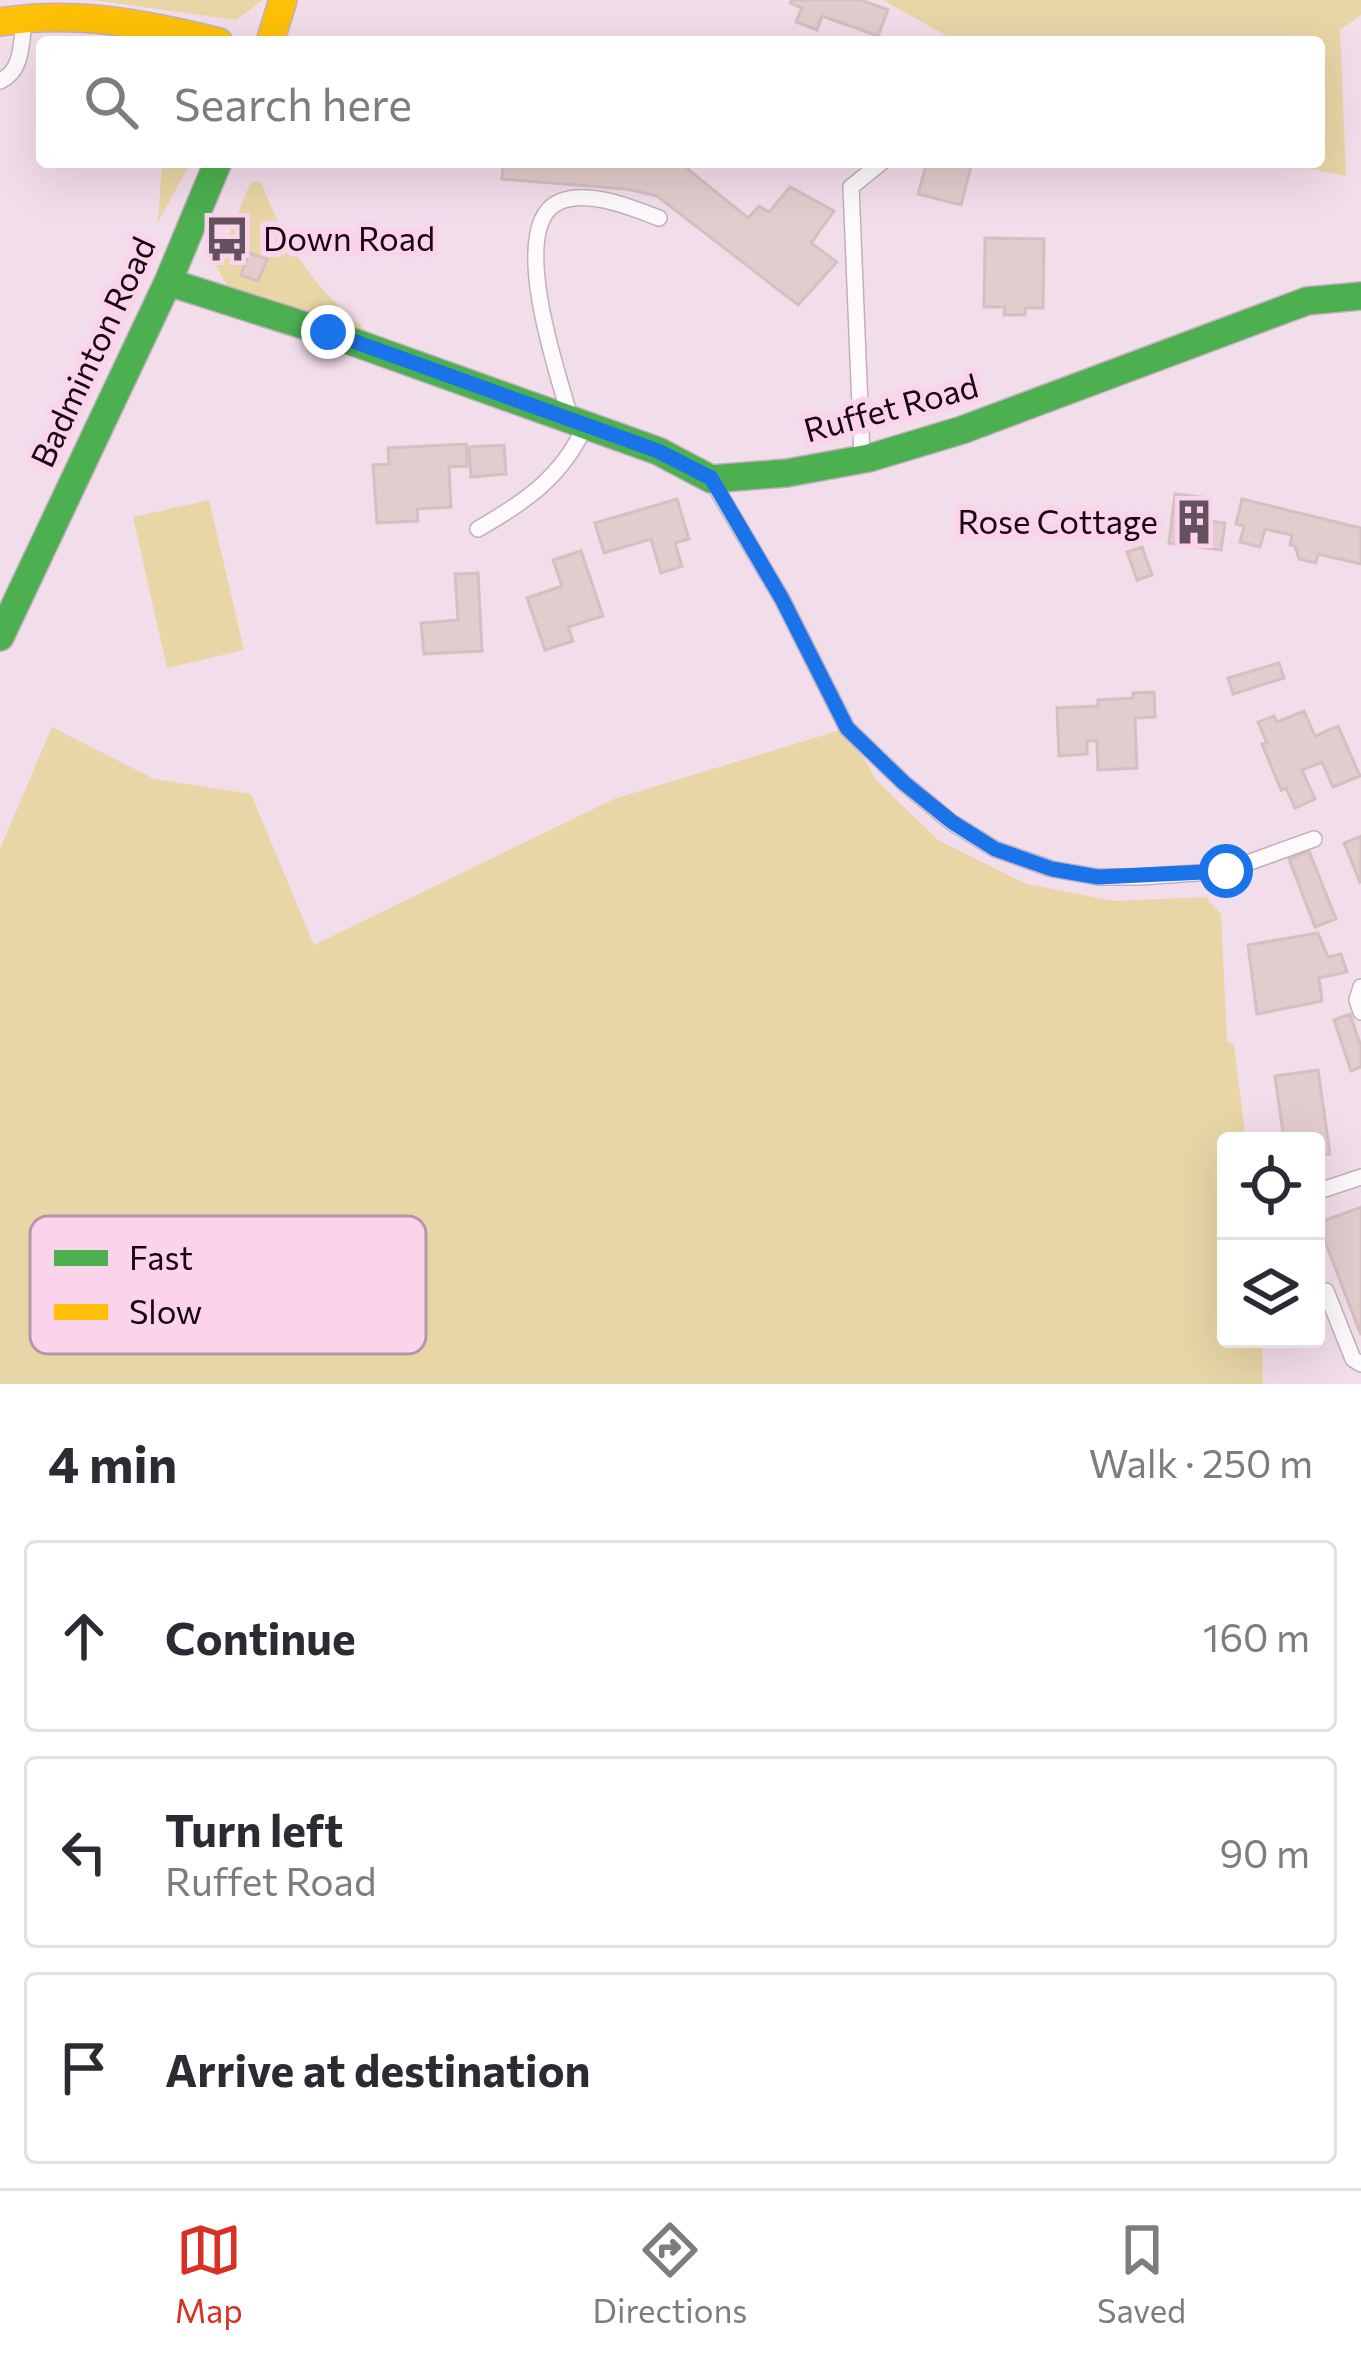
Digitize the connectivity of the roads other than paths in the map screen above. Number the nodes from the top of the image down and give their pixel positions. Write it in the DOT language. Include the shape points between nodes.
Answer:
graph roads {
  1 [pos="283,0"];
  2 [pos="30,14"];
  3 [pos="195,36"];
  4 [pos="272,36"];
  5 [pos="0,81"];
  6 [pos="216,168"];
  7 [pos="875,168"];
  8 [pos="658,218"];
  9 [pos="168,282"];
  10 [pos="1361,296"];
  11 [pos="578,424"];
  12 [pos="862,459"];
  13 [pos="711,478"];
  14 [pos="478,529"];
  15 [pos="0,637"];
  16 [pos="1314,839"];
  17 [pos="1361,987"];
  18 [pos="1361,1012"];
  19 [pos="1361,1177"];
  20 [pos="1325,1189"];
  21 [pos="1326,1291"];
  22 [pos="1361,1364"];
  1 -- 4 [label="street"];
  2 -- 3 [label="street" via="117,17"];
  2 -- 5 [label="lane" via="19,61"];
  6 -- 9 [label="street, Badminton Road"];
  7 -- 12 [label="lane" via="851,188"];
  8 -- 11 [label="lane" via="582,199 561,201 538,225 535,270 549,344"];
  9 -- 11 [label="street"];
  9 -- 15 [label="street, Badminton Road"];
  10 -- 12 [label="street, Ruffet Road" via="1307,301 962,430"];
  11 -- 13 [label="street"];
  11 -- 14 [label="lane" via="570,456 550,481"];
  12 -- 13 [label="street, Ruffet Road"];
  13 -- 16 [label="lane" via="847,728 904,783 995,849 1052,869 1140,877 1226,871"];
  17 -- 18 [label="lane"];
  19 -- 20 [label="lane"];
  21 -- 22 [label="lane"];
}
